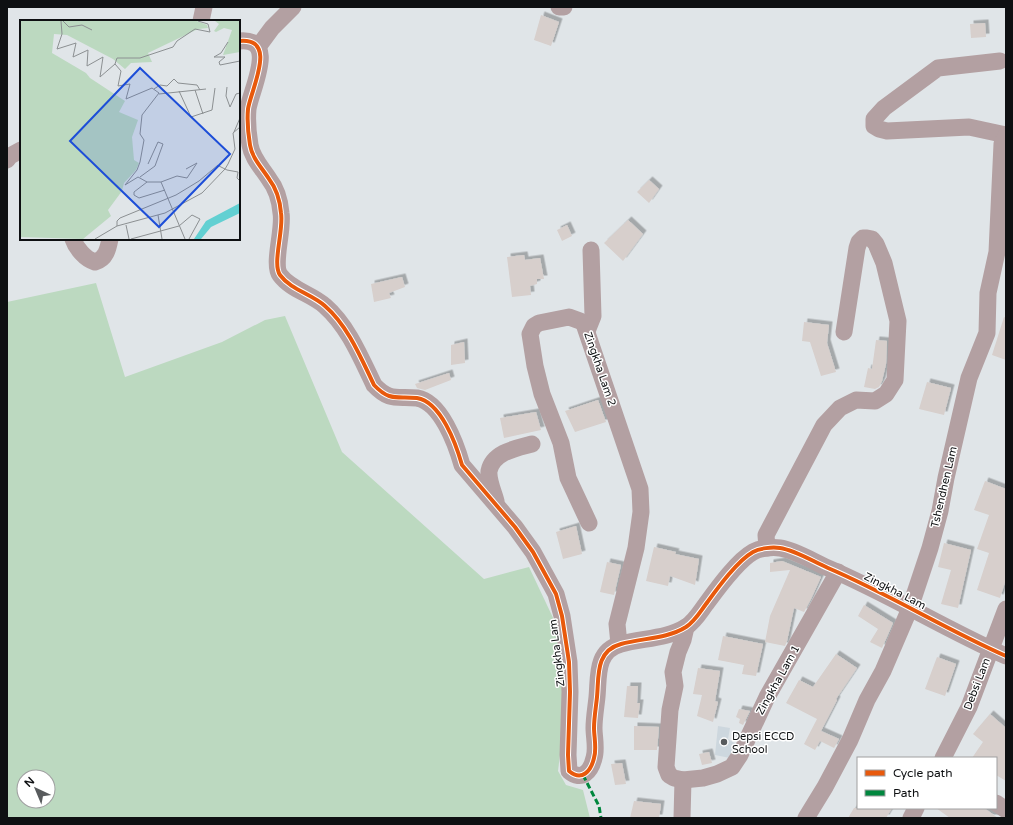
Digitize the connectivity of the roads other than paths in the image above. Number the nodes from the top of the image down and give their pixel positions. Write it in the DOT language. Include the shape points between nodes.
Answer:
graph roads {
  1 [pos="204,7"];
  2 [pos="293,7"];
  3 [pos="559,7"];
  4 [pos="564,7"];
  5 [pos="201,20"];
  6 [pos="240,41"];
  7 [pos="258,47"];
  8 [pos="1000,61"];
  9 [pos="1006,135"];
  10 [pos="20,151"];
  11 [pos="7,160"];
  12 [pos="73,240"];
  13 [pos="110,240"];
  14 [pos="591,250"];
  15 [pos="587,332"];
  16 [pos="844,332"];
  17 [pos="532,444"];
  18 [pos="497,508"];
  19 [pos="589,523"];
  20 [pos="767,548"];
  21 [pos="838,572"];
  22 [pos="910,608"];
  23 [pos="1006,609"];
  24 [pos="686,627"];
  25 [pos="620,644"];
  26 [pos="998,652"];
  27 [pos="944,757"];
  28 [pos="683,780"];
  29 [pos="997,804"];
  30 [pos="916,809"];
  31 [pos="1006,810"];
  32 [pos="682,818"];
  33 [pos="806,818"];
  34 [pos="911,818"];
  1 -- 5 [label="street"];
  2 -- 7 [label="street"];
  3 -- 4 [label="street"];
  6 -- 7 [label="street" via="253,42"];
  7 -- 18 [label="street, Zingkha Lam" via="260,59 248,109 248,130 252,153 276,191 280,206 282,229 278,271 285,280 331,311 351,339 379,390 390,397 417,398 430,404 447,427 462,465"];
  8 -- 9 [label="street" via="938,68 884,108 874,120 874,126 887,131 969,127"];
  9 -- 22 [label="street, Tshendhen Lam" via="1002,144 997,252 988,293 987,333 969,378 940,511"];
  10 -- 11 [label="street"];
  12 -- 13 [label="street" via="84,256 95,262 105,256"];
  14 -- 15 [label="street" via="593,316"];
  15 -- 19 [label="street, Zingkha Lam 2" via="584,324 569,317 539,323 530,334 536,373 561,443 568,478"];
  15 -- 25 [label="street, Zingkha Lam 2" via="640,489 641,512 636,548 618,624"];
  16 -- 20 [label="street" via="857,248 859,242 867,238 872,239 884,263 898,321 895,380 886,394 875,401 856,400 840,408 824,425 766,535"];
  17 -- 18 [label="street" via="510,450 493,461 489,471"];
  18 -- 25 [label="street, Zingkha Lam" via="533,552 556,594 569,662 568,755 569,771 573,775 587,773 595,757 597,678 606,653"];
  20 -- 21 [label="street, Zingkha Lam" via="787,550"];
  20 -- 24 [label="street, Zingkha Lam" via="754,552 739,564"];
  21 -- 22 [label="street, Zingkha Lam"];
  21 -- 28 [label="street, Zingkha Lam 1" via="767,696 740,756 732,767 703,778"];
  22 -- 26 [label="street, Zingkha Lam"];
  22 -- 33 [label="street, Tshendhen Lam" via="850,740"];
  23 -- 26 [label="street, Debsi Lam"];
  24 -- 25 [label="street, Zingkha Lam" via="668,634"];
  24 -- 28 [label="street" via="673,672 675,686 670,710 666,767 674,778"];
  26 -- 27 [label="street, Debsi Lam"];
  28 -- 32 [label="street"];
  29 -- 31 [label="street"];
  30 -- 34 [label="street"];
}
